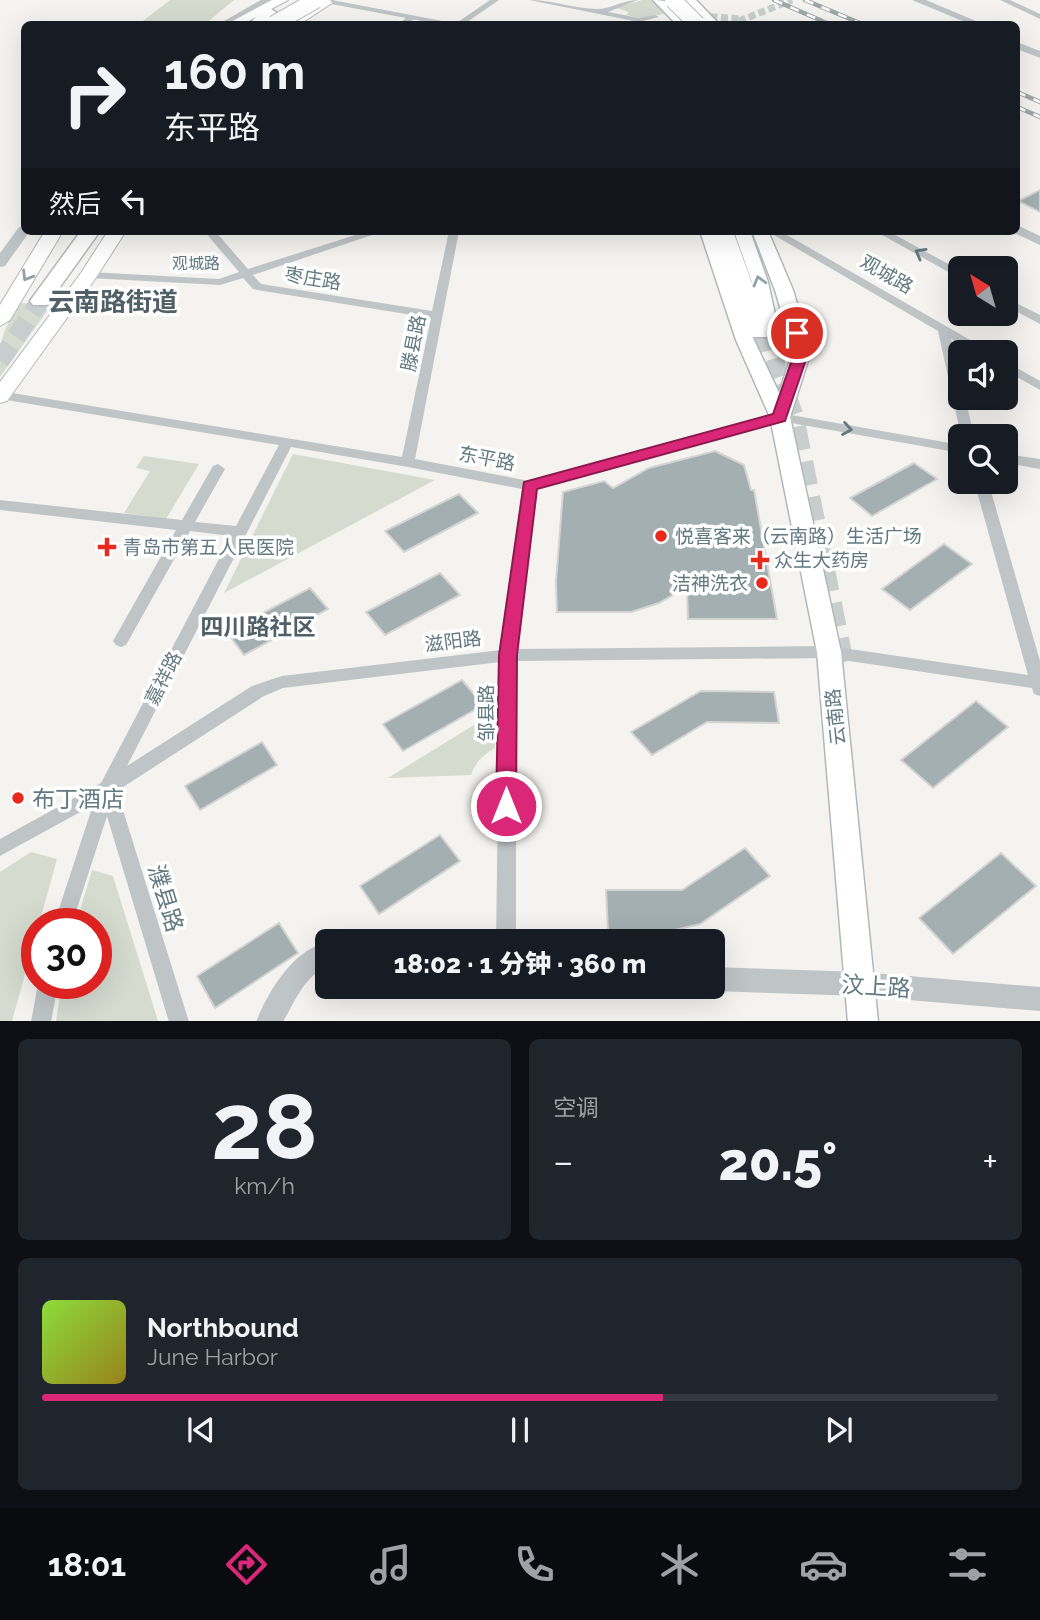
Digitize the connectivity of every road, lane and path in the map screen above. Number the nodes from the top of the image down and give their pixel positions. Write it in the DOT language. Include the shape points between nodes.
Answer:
graph roads {
  1 [pos="282,0"];
  2 [pos="294,0"];
  3 [pos="495,0"];
  4 [pos="534,0"];
  5 [pos="634,0"];
  6 [pos="659,0"];
  7 [pos="673,0"];
  8 [pos="679,0"];
  9 [pos="688,0"];
  10 [pos="906,0"];
  11 [pos="917,0"];
  12 [pos="1004,0"];
  13 [pos="322,1"];
  14 [pos="348,4"];
  15 [pos="271,12"];
  16 [pos="598,12"];
  17 [pos="655,17"];
  18 [pos="1040,17"];
  19 [pos="236,21"];
  20 [pos="240,21"];
  21 [pos="253,21"];
  22 [pos="296,21"];
  23 [pos="407,21"];
  24 [pos="464,21"];
  25 [pos="625,21"];
  26 [pos="680,21"];
  27 [pos="697,21"];
  28 [pos="697,21"];
  29 [pos="709,21"];
  30 [pos="958,21"];
  31 [pos="970,21"];
  32 [pos="1020,44"];
  33 [pos="1040,52"];
  34 [pos="1020,231"];
  35 [pos="21,234"];
  36 [pos="52,235"];
  37 [pos="72,235"];
  38 [pos="88,235"];
  39 [pos="114,235"];
  40 [pos="212,235"];
  41 [pos="367,235"];
  42 [pos="453,235"];
  43 [pos="709,235"];
  44 [pos="726,235"];
  45 [pos="743,235"];
  46 [pos="762,235"];
  47 [pos="779,235"];
  48 [pos="887,235"];
  49 [pos="1040,241"];
  50 [pos="0,263"];
  51 [pos="948,269"];
  52 [pos="245,274"];
  53 [pos="89,275"];
  54 [pos="1018,308"];
  55 [pos="436,315"];
  56 [pos="0,320"];
  57 [pos="1040,320"];
  58 [pos="943,329"];
  59 [pos="765,333"];
  60 [pos="962,340"];
  61 [pos="1018,373"];
  62 [pos="1040,386"];
  63 [pos="0,396"];
  64 [pos="780,417"];
  65 [pos="965,424"];
  66 [pos="287,442"];
  67 [pos="948,447"];
  68 [pos="1018,460"];
  69 [pos="408,462"];
  70 [pos="1040,464"];
  71 [pos="218,468"];
  72 [pos="529,486"];
  73 [pos="985,494"];
  74 [pos="0,505"];
  75 [pos="185,526"];
  76 [pos="240,532"];
  77 [pos="121,641"];
  78 [pos="829,652"];
  79 [pos="508,655"];
  80 [pos="1039,686"];
  81 [pos="107,788"];
  82 [pos="0,848"];
  83 [pos="68,908"];
  84 [pos="506,929"];
  85 [pos="315,960"];
  86 [pos="725,979"];
  87 [pos="861,984"];
  88 [pos="45,999"];
  89 [pos="1040,999"];
  90 [pos="41,1021"];
  91 [pos="179,1021"];
  92 [pos="268,1021"];
  93 [pos="863,1021"];
  1 -- 20 [label="main road"];
  2 -- 15 [label="main road"];
  3 -- 24 [label="street"];
  4 -- 16 [label="street"];
  5 -- 16 [label="street"];
  6 -- 26 [label="main road"];
  7 -- 27 [label="highway, bridge"];
  8 -- 28 [label="main road"];
  9 -- 29 [label="highway"];
  10 -- 30 [label="street"];
  11 -- 31 [label="street"];
  12 -- 18 [label="street"];
  13 -- 14 [label="street"];
  13 -- 15 [label="highway, bridge"];
  13 -- 22 [label="main road"];
  14 -- 23 [label="street"];
  15 -- 19 [label="street"];
  15 -- 21 [label="main road"];
  16 -- 25 [label="street"];
  17 -- 25 [label="street"];
  32 -- 33 [label="street"];
  34 -- 49 [label="street"];
  35 -- 50 [label="street"];
  36 -- 56 [label="main road, one-way"];
  37 -- 38 [label="highway" via="35,301"];
  39 -- 53 [label="main road"];
  40 -- 52 [label="street, 枣庄路"];
  41 -- 52 [label="street, 观城路"];
  42 -- 55 [label="street, 滕县路"];
  43 -- 64 [label="main road, 云南路" via="745,340"];
  44 -- 59 [label="highway"];
  59 -- 45 [label="main road, one-way" via="760,282"];
  46 -- 64 [label="main road" via="802,351"];
  47 -- 58 [label="street, 观城路"];
  51 -- 48 [label="street, one-way"];
  52 -- 53 [label="street, 观城路" via="220,282"];
  52 -- 55 [label="street, 枣庄路" via="257,287"];
  53 -- 63 [label="main road"];
  54 -- 57 [label="street"];
  55 -- 69 [label="street, 滕县路"];
  58 -- 60 [label="street, 观城路"];
  58 -- 65 [label="street"];
  61 -- 62 [label="street"];
  63 -- 66 [label="street, 东平路"];
  64 -- 67 [label="street, 东平路, one-way"];
  64 -- 72 [label="street, 东平路"];
  64 -- 78 [label="main road, 云南路"];
  66 -- 69 [label="street, 东平路"];
  66 -- 76 [label="street, 嘉祥路"];
  68 -- 70 [label="street"];
  69 -- 72 [label="street, 东平路"];
  71 -- 75 [label="street"];
  72 -- 79 [label="street, 邹县路"];
  73 -- 80 [label="street"];
  74 -- 75 [label="street"];
  75 -- 76 [label="street"];
  75 -- 77 [label="street"];
  76 -- 81 [label="street, 嘉祥路"];
  78 -- 79 [label="street, 滋阳路"];
  78 -- 80 [label="street, 滋阳路"];
  78 -- 87 [label="main road, 云南路"];
  79 -- 81 [label="street, 滋阳路" via="282,682 258,691"];
  79 -- 84 [label="street, 邹县路"];
  81 -- 82 [label="street, 滋阳路"];
  81 -- 83 [label="street, 嘉祥路"];
  81 -- 91 [label="street, 濮县路"];
  85 -- 92 [label="street" via="298,974"];
  86 -- 87 [label="street, 汶上路"];
  87 -- 89 [label="street, 汶上路"];
  87 -- 93 [label="main road, 云南路"];
  88 -- 90 [label="street"];
}
